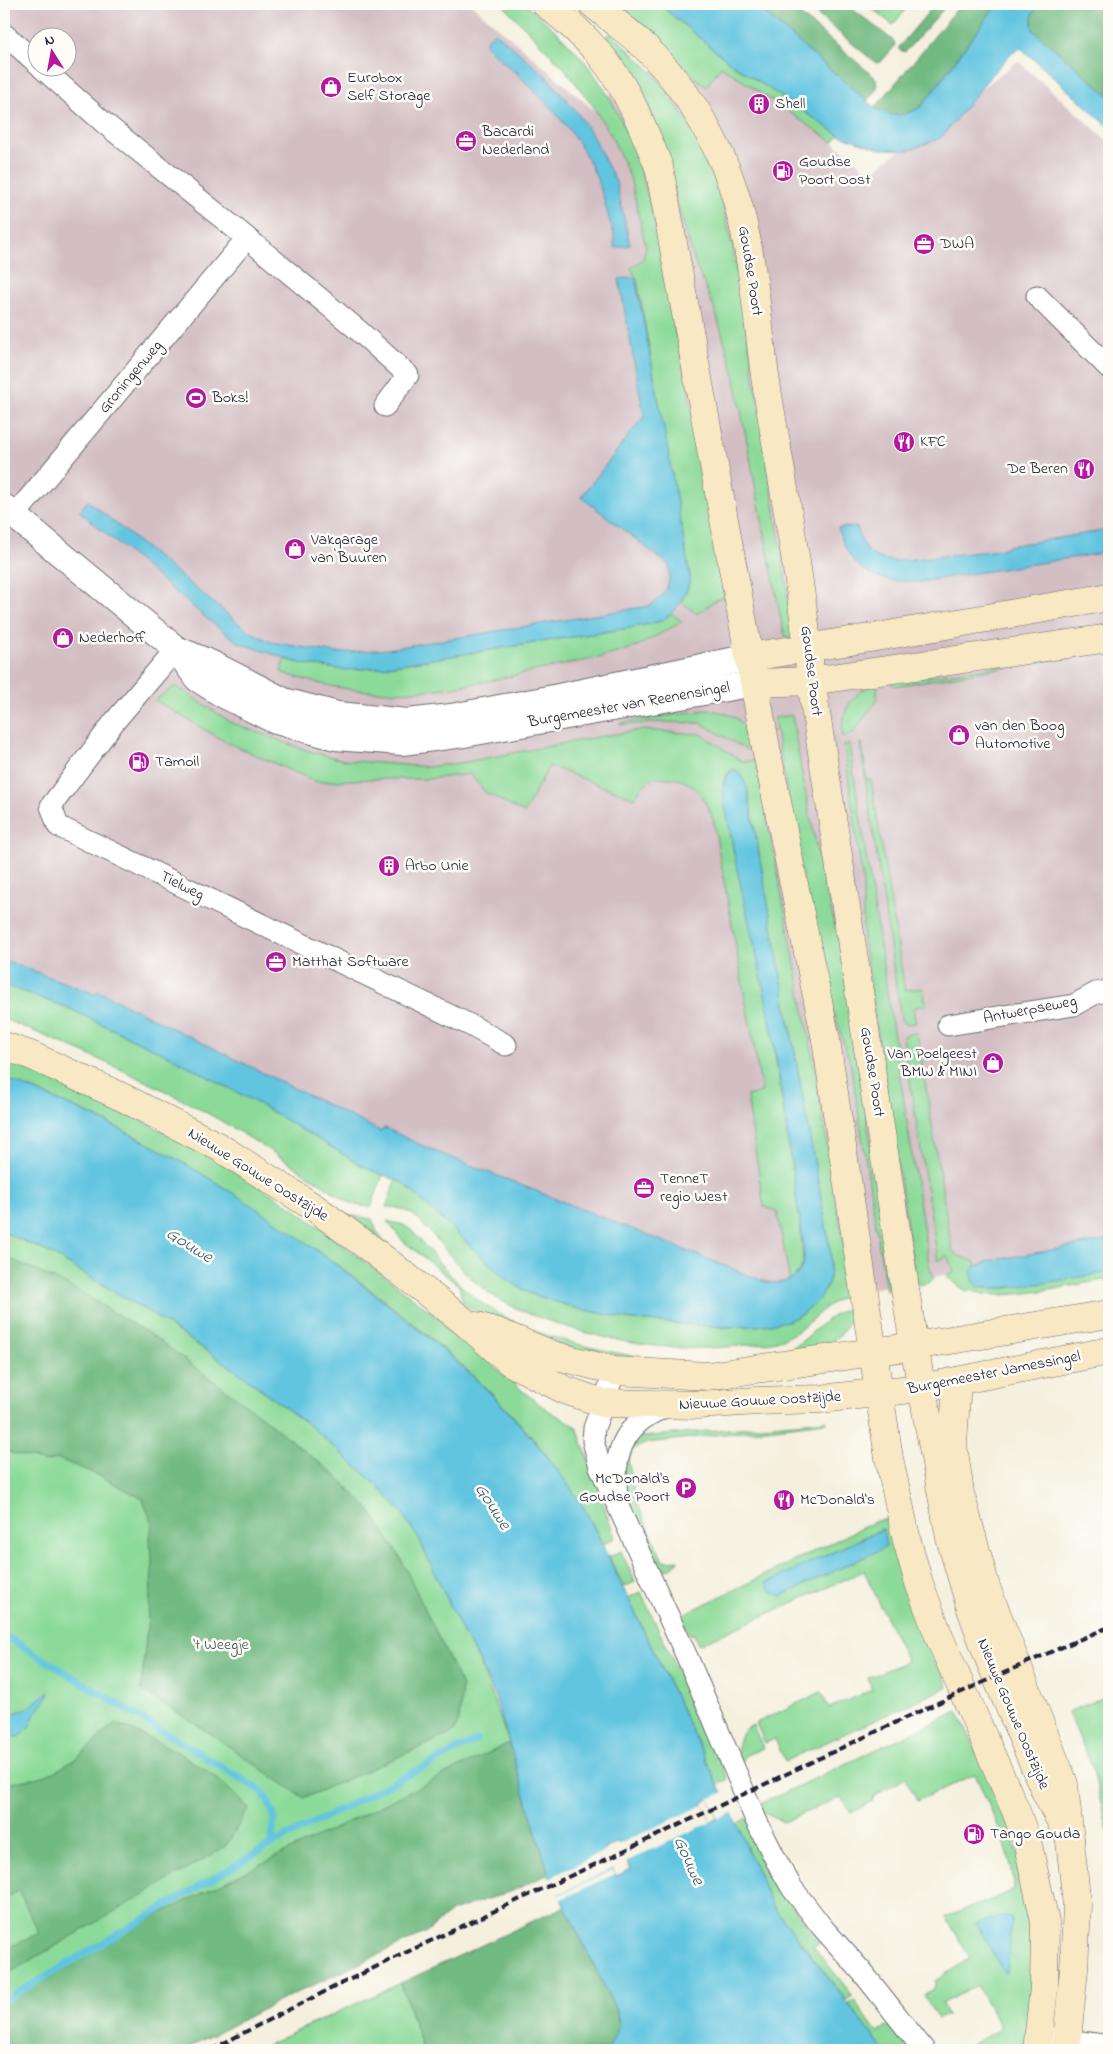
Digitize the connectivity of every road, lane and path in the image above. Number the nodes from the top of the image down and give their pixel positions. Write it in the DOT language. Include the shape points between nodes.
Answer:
graph roads {
  1 [pos="546,4"];
  2 [pos="593,4"];
  3 [pos="4,34"];
  4 [pos="28,55"];
  5 [pos="53,78"];
  6 [pos="247,238"];
  7 [pos="1037,296"];
  8 [pos="1109,368"];
  9 [pos="385,406"];
  10 [pos="9,512"];
  11 [pos="1109,596"];
  12 [pos="1109,638"];
  13 [pos="176,648"];
  14 [pos="808,648"];
  15 [pos="750,657"];
  16 [pos="811,681"];
  17 [pos="755,683"];
  18 [pos="1109,991"];
  19 [pos="948,1025"];
  20 [pos="4,1046"];
  21 [pos="506,1046"];
  22 [pos="1109,1314"];
  23 [pos="466,1323"];
  24 [pos="914,1346"];
  25 [pos="1109,1351"];
  26 [pos="872,1352"];
  27 [pos="615,1371"];
  28 [pos="957,1381"];
  29 [pos="922,1388"];
  30 [pos="879,1393"];
  31 [pos="604,1403"];
  32 [pos="671,1405"];
  33 [pos="618,1502"];
  34 [pos="1070,1839"];
  35 [pos="1038,2043"];
  36 [pos="1067,2045"];
  37 [pos="1109,2046"];
  38 [pos="924,2050"];
  1 -- 15 [label="main road" via="598,52 641,123 658,167"];
  2 -- 14 [label="main road, Goudse Poort" via="644,47 677,85 702,120 736,191 747,244"];
  3 -- 4 [label="street"];
  5 -- 6 [label="street"];
  6 -- 9 [label="street" via="408,374"];
  6 -- 10 [label="street, Groningenweg"];
  7 -- 8 [label="street"];
  10 -- 13 [label="street, Burgemeester van Reenensingel"];
  11 -- 14 [label="main road, Burgemeester van Reenensingel"];
  12 -- 16 [label="main road, Burgemeester van Reenensingel"];
  13 -- 15 [label="street, Burgemeester van Reenensingel" via="284,701 338,715 407,722 550,699"];
  13 -- 17 [label="street, Burgemeester van Reenensingel" via="198,680 276,721 335,737 402,742"];
  13 -- 21 [label="street, Tielweg" via="114,722 51,806 58,826 472,1026"];
  14 -- 15 [label="main road, Burgemeester van Reenensingel"];
  14 -- 16 [label="main road, Goudse Poort"];
  15 -- 17 [label="main road"];
  16 -- 17 [label="main road, Burgemeester van Reenensingel"];
  16 -- 24 [label="main road, Goudse Poort"];
  17 -- 26 [label="main road" via="826,1040"];
  18 -- 19 [label="street, Antwerpseweg" via="1096,993 1074,1005"];
  20 -- 23 [label="main road, Nieuwe Gouwe Oostzijde" via="122,1097 220,1147 315,1208"];
  22 -- 24 [label="main road"];
  23 -- 27 [label="main road, Nieuwe Gouwe Oostzijde" via="554,1355"];
  23 -- 31 [label="main road, Nieuwe Gouwe Oostzijde" via="510,1362 565,1390"];
  24 -- 26 [label="main road, Nieuwe Gouwe Oostzijde"];
  24 -- 29 [label="main road, Goudse Poort"];
  25 -- 28 [label="main road, Burgemeester Jamessingel"];
  26 -- 27 [label="main road, Nieuwe Gouwe Oostzijde" via="708,1376"];
  26 -- 30 [label="main road"];
  27 -- 31 [label="street, Nieuwe Gouwe Oostzijde"];
  28 -- 29 [label="main road, Burgemeester Jamessingel"];
  28 -- 34 [label="main road" via="953,1445 960,1493 986,1587 1064,1784"];
  29 -- 30 [label="main road, Burgemeester Jamessingel"];
  29 -- 34 [label="main road, Nieuwe Gouwe Oostzijde" via="950,1538 972,1612 1046,1793"];
  30 -- 32 [label="main road, Nieuwe Gouwe Oostzijde" via="820,1400"];
  30 -- 35 [label="main road" via="889,1458 918,1583 1028,1845 1045,1922 1044,1988"];
  31 -- 32 [label="main road, Nieuwe Gouwe Oostzijde"];
  31 -- 33 [label="street, Nieuwe Gouwe Oostzijde" via="594,1428 593,1441 605,1479"];
  32 -- 33 [label="street, Nieuwe Gouwe Oostzijde" via="651,1412 631,1429 619,1451 616,1467"];
  33 -- 38 [label="street, Nieuwe Gouwe Oostzijde" via="776,1860 792,1888 822,1927 864,1973"];
  34 -- 36 [label="main road, Nieuwe Gouwe Oostzijde" via="1078,1906"];
  35 -- 36 [label="street"];
  36 -- 37 [label="street"];
}
